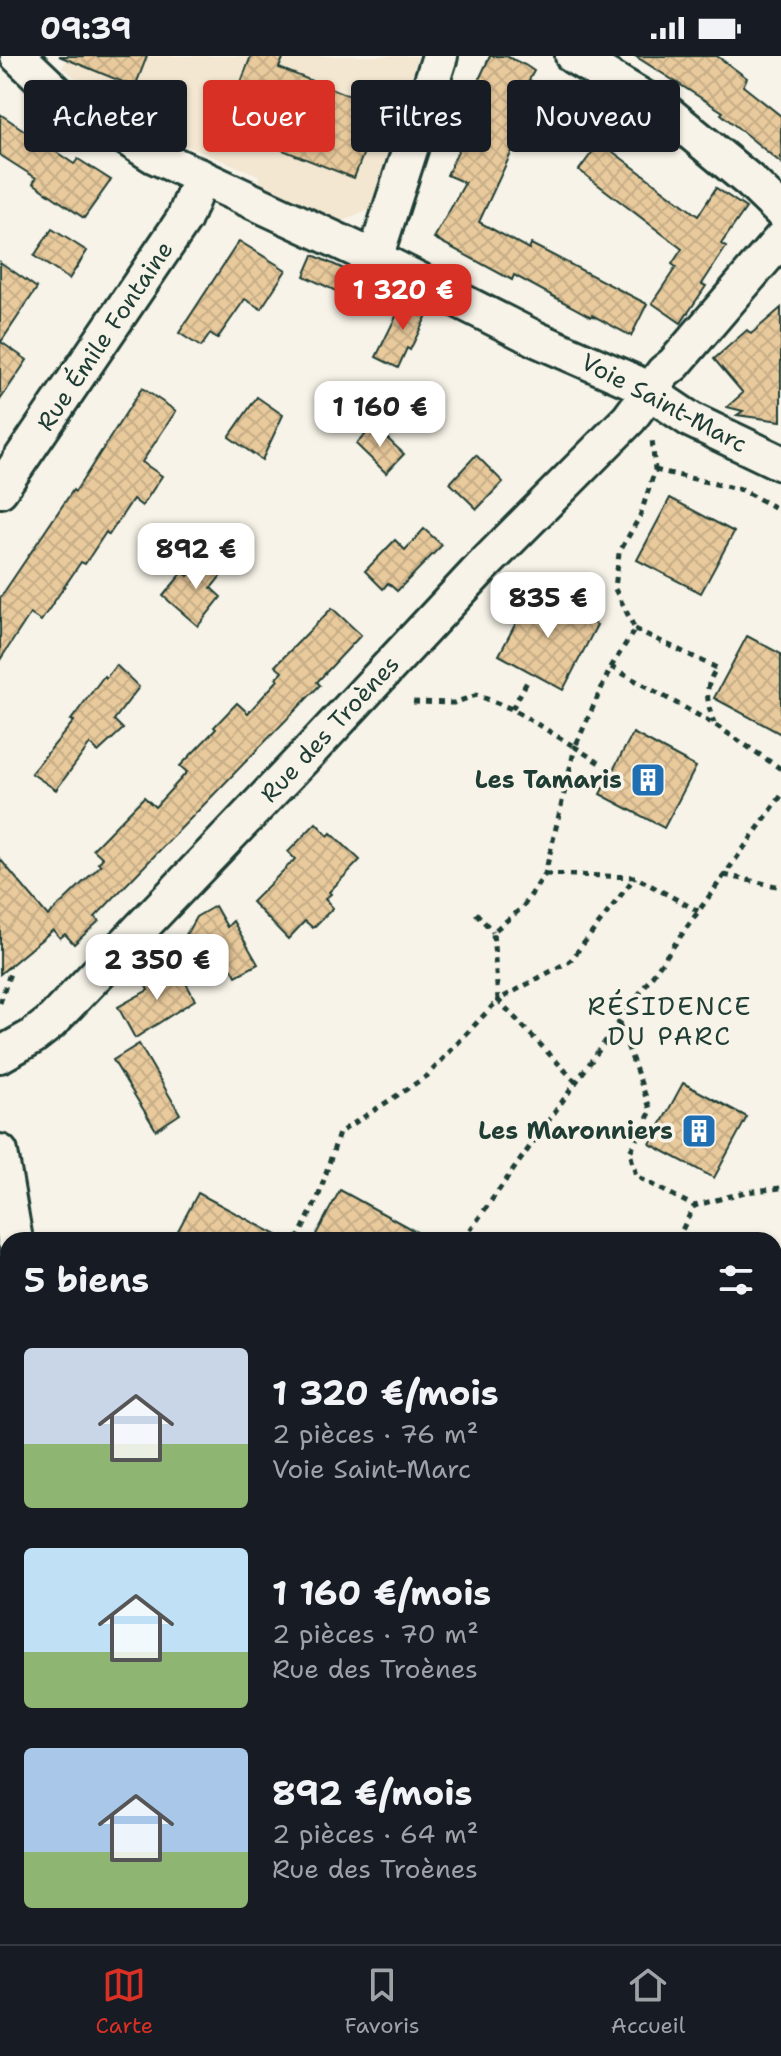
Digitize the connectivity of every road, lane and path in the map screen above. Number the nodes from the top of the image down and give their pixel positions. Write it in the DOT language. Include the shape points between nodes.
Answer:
graph roads {
  1 [pos="18,56"];
  2 [pos="440,56"];
  3 [pos="573,56"];
  4 [pos="201,177"];
  5 [pos="781,211"];
  6 [pos="781,239"];
  7 [pos="375,258"];
  8 [pos="650,391"];
  9 [pos="652,435"];
  10 [pos="781,463"];
  11 [pos="655,470"];
  12 [pos="0,490"];
  13 [pos="781,511"];
  14 [pos="635,629"];
  15 [pos="611,667"];
  16 [pos="528,680"];
  17 [pos="413,702"];
  18 [pos="512,709"];
  19 [pos="714,724"];
  20 [pos="575,747"];
  21 [pos="601,764"];
  22 [pos="781,769"];
  23 [pos="781,796"];
  24 [pos="545,874"];
  25 [pos="724,875"];
  26 [pos="635,877"];
  27 [pos="781,887"];
  28 [pos="698,911"];
  29 [pos="476,913"];
  30 [pos="493,932"];
  31 [pos="8,967"];
  32 [pos="498,1000"];
  33 [pos="0,1003"];
  34 [pos="619,1022"];
  35 [pos="0,1055"];
  36 [pos="576,1082"];
  37 [pos="0,1152"];
  38 [pos="781,1188"];
  39 [pos="694,1206"];
  40 [pos="14,1232"];
  41 [pos="301,1232"];
  42 [pos="469,1232"];
  43 [pos="681,1232"];
  1 -- 4 [label="street, Voie Saint-Marc" via="58,94 153,155"];
  2 -- 7 [label="street"];
  3 -- 5 [label="street" via="665,111"];
  4 -- 7 [label="street, Voie Saint-Marc"];
  4 -- 12 [label="street, Rue Émile Fontaine" via="184,219"];
  6 -- 8 [label="street, Rue des Troènes"];
  7 -- 8 [label="street, Voie Saint-Marc"];
  8 -- 10 [label="street, Voie Saint-Marc" via="691,420"];
  8 -- 35 [label="street, Rue des Troènes" via="629,419 50,1023"];
  9 -- 11 [label="path"];
  11 -- 13 [label="path" via="742,490"];
  11 -- 14 [label="path" via="640,516 619,553 615,589"];
  14 -- 15 [label="path"];
  14 -- 19 [label="path" via="717,668 709,679 707,702"];
  15 -- 19 [label="path"];
  15 -- 20 [label="path"];
  16 -- 18 [label="path"];
  17 -- 18 [label="path" via="454,703 477,695"];
  18 -- 20 [label="path"];
  19 -- 22 [label="path"];
  20 -- 21 [label="path"];
  20 -- 24 [label="path"];
  23 -- 25 [label="path"];
  24 -- 26 [label="path"];
  24 -- 30 [label="path" via="523,907"];
  25 -- 27 [label="path"];
  25 -- 28 [label="path"];
  26 -- 28 [label="path"];
  26 -- 32 [label="path" via="570,961"];
  28 -- 34 [label="path"];
  29 -- 30 [label="path"];
  30 -- 32 [label="path"];
  31 -- 33 [label="path"];
  32 -- 36 [label="path"];
  32 -- 41 [label="path" via="427,1076 339,1133"];
  34 -- 36 [label="path"];
  34 -- 39 [label="path" via="651,1111 630,1152 636,1176"];
  36 -- 42 [label="path"];
  37 -- 40 [label="street"];
  38 -- 39 [label="path"];
  39 -- 43 [label="path"];
}
